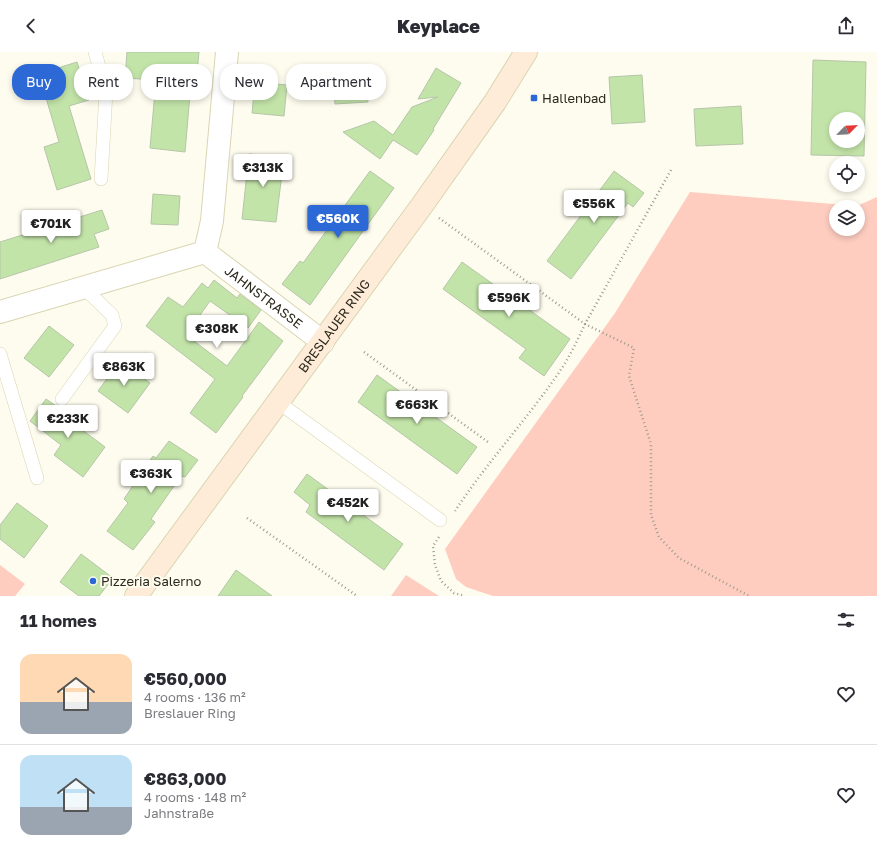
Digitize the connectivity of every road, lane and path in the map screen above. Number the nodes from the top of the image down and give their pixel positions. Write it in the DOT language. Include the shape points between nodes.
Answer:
graph roads {
  1 [pos="95,52"];
  2 [pos="227,52"];
  3 [pos="526,52"];
  4 [pos="671,170"];
  5 [pos="101,179"];
  6 [pos="423,204"];
  7 [pos="205,252"];
  8 [pos="84,288"];
  9 [pos="0,312"];
  10 [pos="585,324"];
  11 [pos="323,342"];
  12 [pos="364,352"];
  13 [pos="0,354"];
  14 [pos="62,399"];
  15 [pos="278,402"];
  16 [pos="488,442"];
  17 [pos="37,478"];
  18 [pos="247,518"];
  19 [pos="445,518"];
  20 [pos="440,535"];
  21 [pos="137,596"];
  22 [pos="357,596"];
  23 [pos="465,596"];
  24 [pos="749,596"];
  1 -- 5 [label="lane" via="106,92"];
  2 -- 7 [label="street" via="212,221"];
  3 -- 6 [label="main road, BRESLAUER RING" via="495,102"];
  4 -- 10 [label="path"];
  6 -- 10 [label="path"];
  6 -- 11 [label="main road, BRESLAUER RING"];
  7 -- 8 [label="street"];
  7 -- 11 [label="street, JAHNSTRASSE"];
  8 -- 9 [label="street"];
  8 -- 14 [label="lane" via="112,315 115,326"];
  10 -- 19 [label="path" via="563,367 521,424"];
  10 -- 24 [label="path" via="634,348 629,376 651,444 651,515 659,537 680,558"];
  11 -- 15 [label="main road, BRESLAUER RING"];
  12 -- 16 [label="path"];
  13 -- 17 [label="lane"];
  15 -- 19 [label="lane"];
  15 -- 21 [label="main road, BRESLAUER RING"];
  18 -- 22 [label="path"];
  20 -- 23 [label="path" via="434,546 435,565 441,581 454,593"];
}
